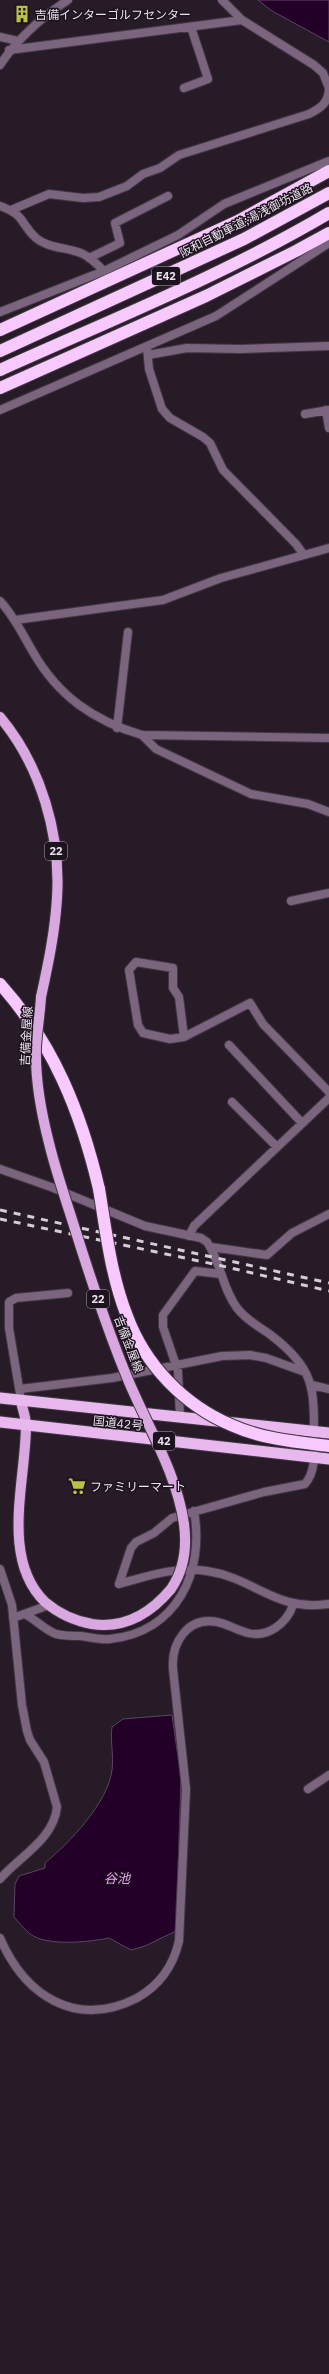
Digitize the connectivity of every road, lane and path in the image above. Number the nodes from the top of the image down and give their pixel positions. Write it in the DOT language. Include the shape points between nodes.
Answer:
graph roads {
  1 [pos="68,0"];
  2 [pos="222,0"];
  3 [pos="242,20"];
  4 [pos="191,27"];
  5 [pos="0,37"];
  6 [pos="18,41"];
  7 [pos="9,50"];
  8 [pos="0,65"];
  9 [pos="184,88"];
  10 [pos="329,88"];
  11 [pos="329,161"];
  12 [pos="329,171"];
  13 [pos="329,193"];
  14 [pos="168,196"];
  15 [pos="0,206"];
  16 [pos="11,210"];
  17 [pos="329,213"];
  18 [pos="329,232"];
  19 [pos="329,242"];
  20 [pos="89,258"];
  21 [pos="104,271"];
  22 [pos="0,312"];
  23 [pos="0,330"];
  24 [pos="329,346"];
  25 [pos="0,351"];
  26 [pos="147,351"];
  27 [pos="0,370"];
  28 [pos="0,388"];
  29 [pos="0,410"];
  30 [pos="328,410"];
  31 [pos="305,414"];
  32 [pos="329,428"];
  33 [pos="328,551"];
  34 [pos="304,555"];
  35 [pos="0,601"];
  36 [pos="15,620"];
  37 [pos="128,632"];
  38 [pos="0,717"];
  39 [pos="117,728"];
  40 [pos="142,735"];
  41 [pos="329,738"];
  42 [pos="329,812"];
  43 [pos="329,893"];
  44 [pos="291,901"];
  45 [pos="0,984"];
  46 [pos="184,1037"];
  47 [pos="229,1045"];
  48 [pos="329,1092"];
  49 [pos="329,1098"];
  50 [pos="232,1102"];
  51 [pos="302,1123"];
  52 [pos="277,1147"];
  53 [pos="0,1169"];
  54 [pos="329,1214"];
  55 [pos="189,1236"];
  56 [pos="211,1247"];
  57 [pos="221,1274"];
  58 [pos="68,1293"];
  59 [pos="176,1365"];
  60 [pos="306,1372"];
  61 [pos="312,1385"];
  62 [pos="20,1389"];
  63 [pos="329,1389"];
  64 [pos="0,1398"];
  65 [pos="21,1401"];
  66 [pos="180,1417"];
  67 [pos="0,1422"];
  68 [pos="26,1424"];
  69 [pos="314,1431"];
  70 [pos="329,1433"];
  71 [pos="329,1446"];
  72 [pos="314,1458"];
  73 [pos="329,1459"];
  74 [pos="194,1511"];
  75 [pos="0,1569"];
  76 [pos="194,1569"];
  77 [pos="293,1604"];
  78 [pos="329,1604"];
  79 [pos="49,1605"];
  80 [pos="25,1614"];
  81 [pos="13,1618"];
  82 [pos="329,1775"];
  83 [pos="308,1789"];
  84 [pos="0,1879"];
  85 [pos="0,1938"];
  1 -- 6 [label="street" via="51,11"];
  2 -- 3 [label="street"];
  3 -- 4 [label="street"];
  3 -- 10 [label="street" via="303,56 323,73"];
  4 -- 7 [label="street"];
  4 -- 9 [label="street" via="208,79"];
  5 -- 6 [label="street"];
  6 -- 7 [label="street"];
  7 -- 8 [label="street"];
  10 -- 16 [label="street" via="328,97 322,107 309,114 179,155 160,168 143,174 127,186 99,196 83,198 49,194"];
  11 -- 21 [label="street" via="224,204 178,236"];
  12 -- 23 [label="highway" via="238,221"];
  13 -- 25 [label="highway, 阪和自動車道;湯浅御坊道路 / E42" via="244,239"];
  14 -- 20 [label="street" via="115,223 120,243"];
  15 -- 16 [label="street"];
  16 -- 20 [label="street" via="25,221 36,237 47,244"];
  17 -- 27 [label="highway, E42" via="271,246 177,293"];
  18 -- 28 [label="highway" via="296,252 206,296"];
  19 -- 26 [label="street" via="216,316"];
  20 -- 21 [label="street"];
  21 -- 22 [label="street"];
  24 -- 26 [label="street"];
  26 -- 29 [label="street"];
  26 -- 34 [label="street" via="149,369 162,409 170,418 210,443 223,470"];
  30 -- 31 [label="street"];
  30 -- 32 [label="street"];
  33 -- 34 [label="street"];
  34 -- 36 [label="street" via="221,578 163,600"];
  35 -- 36 [label="street"];
  36 -- 39 [label="street" via="40,664 66,696 88,713"];
  37 -- 39 [label="street"];
  38 -- 79 [label="main road, 吉備金屋線 / 22, bridge" via="16,738 35,775 48,812 56,854 58,876 55,923 41,998 36,1048 43,1118 54,1162 108,1325 129,1381 166,1464 182,1510 185,1534 180,1570 171,1589 148,1612 136,1619 114,1625 101,1625 74,1619"];
  39 -- 40 [label="street"];
  40 -- 41 [label="street"];
  40 -- 42 [label="street" via="156,749 251,794 308,804"];
  43 -- 44 [label="street"];
  45 -- 71 [label="highway, bridge" via="38,1033 60,1072 85,1133 99,1189 114,1275 127,1317 148,1358 170,1384 189,1401 232,1426 276,1438"];
  46 -- 46 [label="street" via="170,1039 143,1033 138,1025 129,970 136,962 173,968 173,988 179,997"];
  46 -- 48 [label="street" via="250,1003 263,1024"];
  47 -- 51 [label="street"];
  49 -- 51 [label="street"];
  50 -- 52 [label="street"];
  51 -- 52 [label="street"];
  52 -- 55 [label="street" via="194,1226"];
  53 -- 55 [label="street" via="145,1226"];
  54 -- 56 [label="street" via="292,1233 267,1255"];
  55 -- 56 [label="street" via="201,1238"];
  56 -- 57 [label="street"];
  57 -- 59 [label="street" via="195,1271 163,1315 163,1327"];
  57 -- 60 [label="street" via="233,1302 244,1316 282,1345"];
  58 -- 62 [label="street" via="16,1298 9,1302 9,1328"];
  59 -- 60 [label="street" via="203,1358 250,1355"];
  59 -- 62 [label="street" via="112,1378"];
  59 -- 66 [label="street"];
  60 -- 61 [label="street"];
  61 -- 63 [label="street"];
  61 -- 69 [label="street"];
  62 -- 65 [label="street"];
  64 -- 65 [label="highway, 国道42号 / 42"];
  65 -- 66 [label="highway, 国道42号 / 42"];
  65 -- 68 [label="main road, 吉備金屋線 / 22"];
  66 -- 69 [label="highway, 国道42号 / 42"];
  67 -- 68 [label="highway, 国道42号 / 42"];
  68 -- 72 [label="highway, 国道42号 / 42"];
  68 -- 79 [label="main road, 吉備金屋線 / 22" via="17,1498 17,1541 24,1573 31,1587"];
  69 -- 70 [label="highway, 国道42号 / 42"];
  69 -- 72 [label="street"];
  72 -- 73 [label="highway, 国道42号 / 42"];
  72 -- 74 [label="street" via="313,1472 305,1484"];
  74 -- 76 [label="street" via="198,1541"];
  74 -- 76 [label="street" via="172,1518 154,1533 136,1542 131,1548 119,1584 170,1570"];
  75 -- 81 [label="street" via="10,1594"];
  76 -- 77 [label="street" via="232,1577"];
  76 -- 80 [label="street" via="181,1596 167,1613 150,1626 120,1637 89,1638 56,1634"];
  77 -- 78 [label="street"];
  77 -- 85 [label="street" via="281,1623 266,1633 248,1633 209,1621 182,1633 173,1650 172,1664 186,1789 179,1941 175,1959 164,1976 143,1994 124,2004 104,2010 84,2011 61,2004 39,1991 15,1965"];
  79 -- 80 [label="street"];
  80 -- 81 [label="street"];
  81 -- 84 [label="street" via="27,1731 44,1762 57,1808 48,1831"];
  82 -- 83 [label="street"];
}
